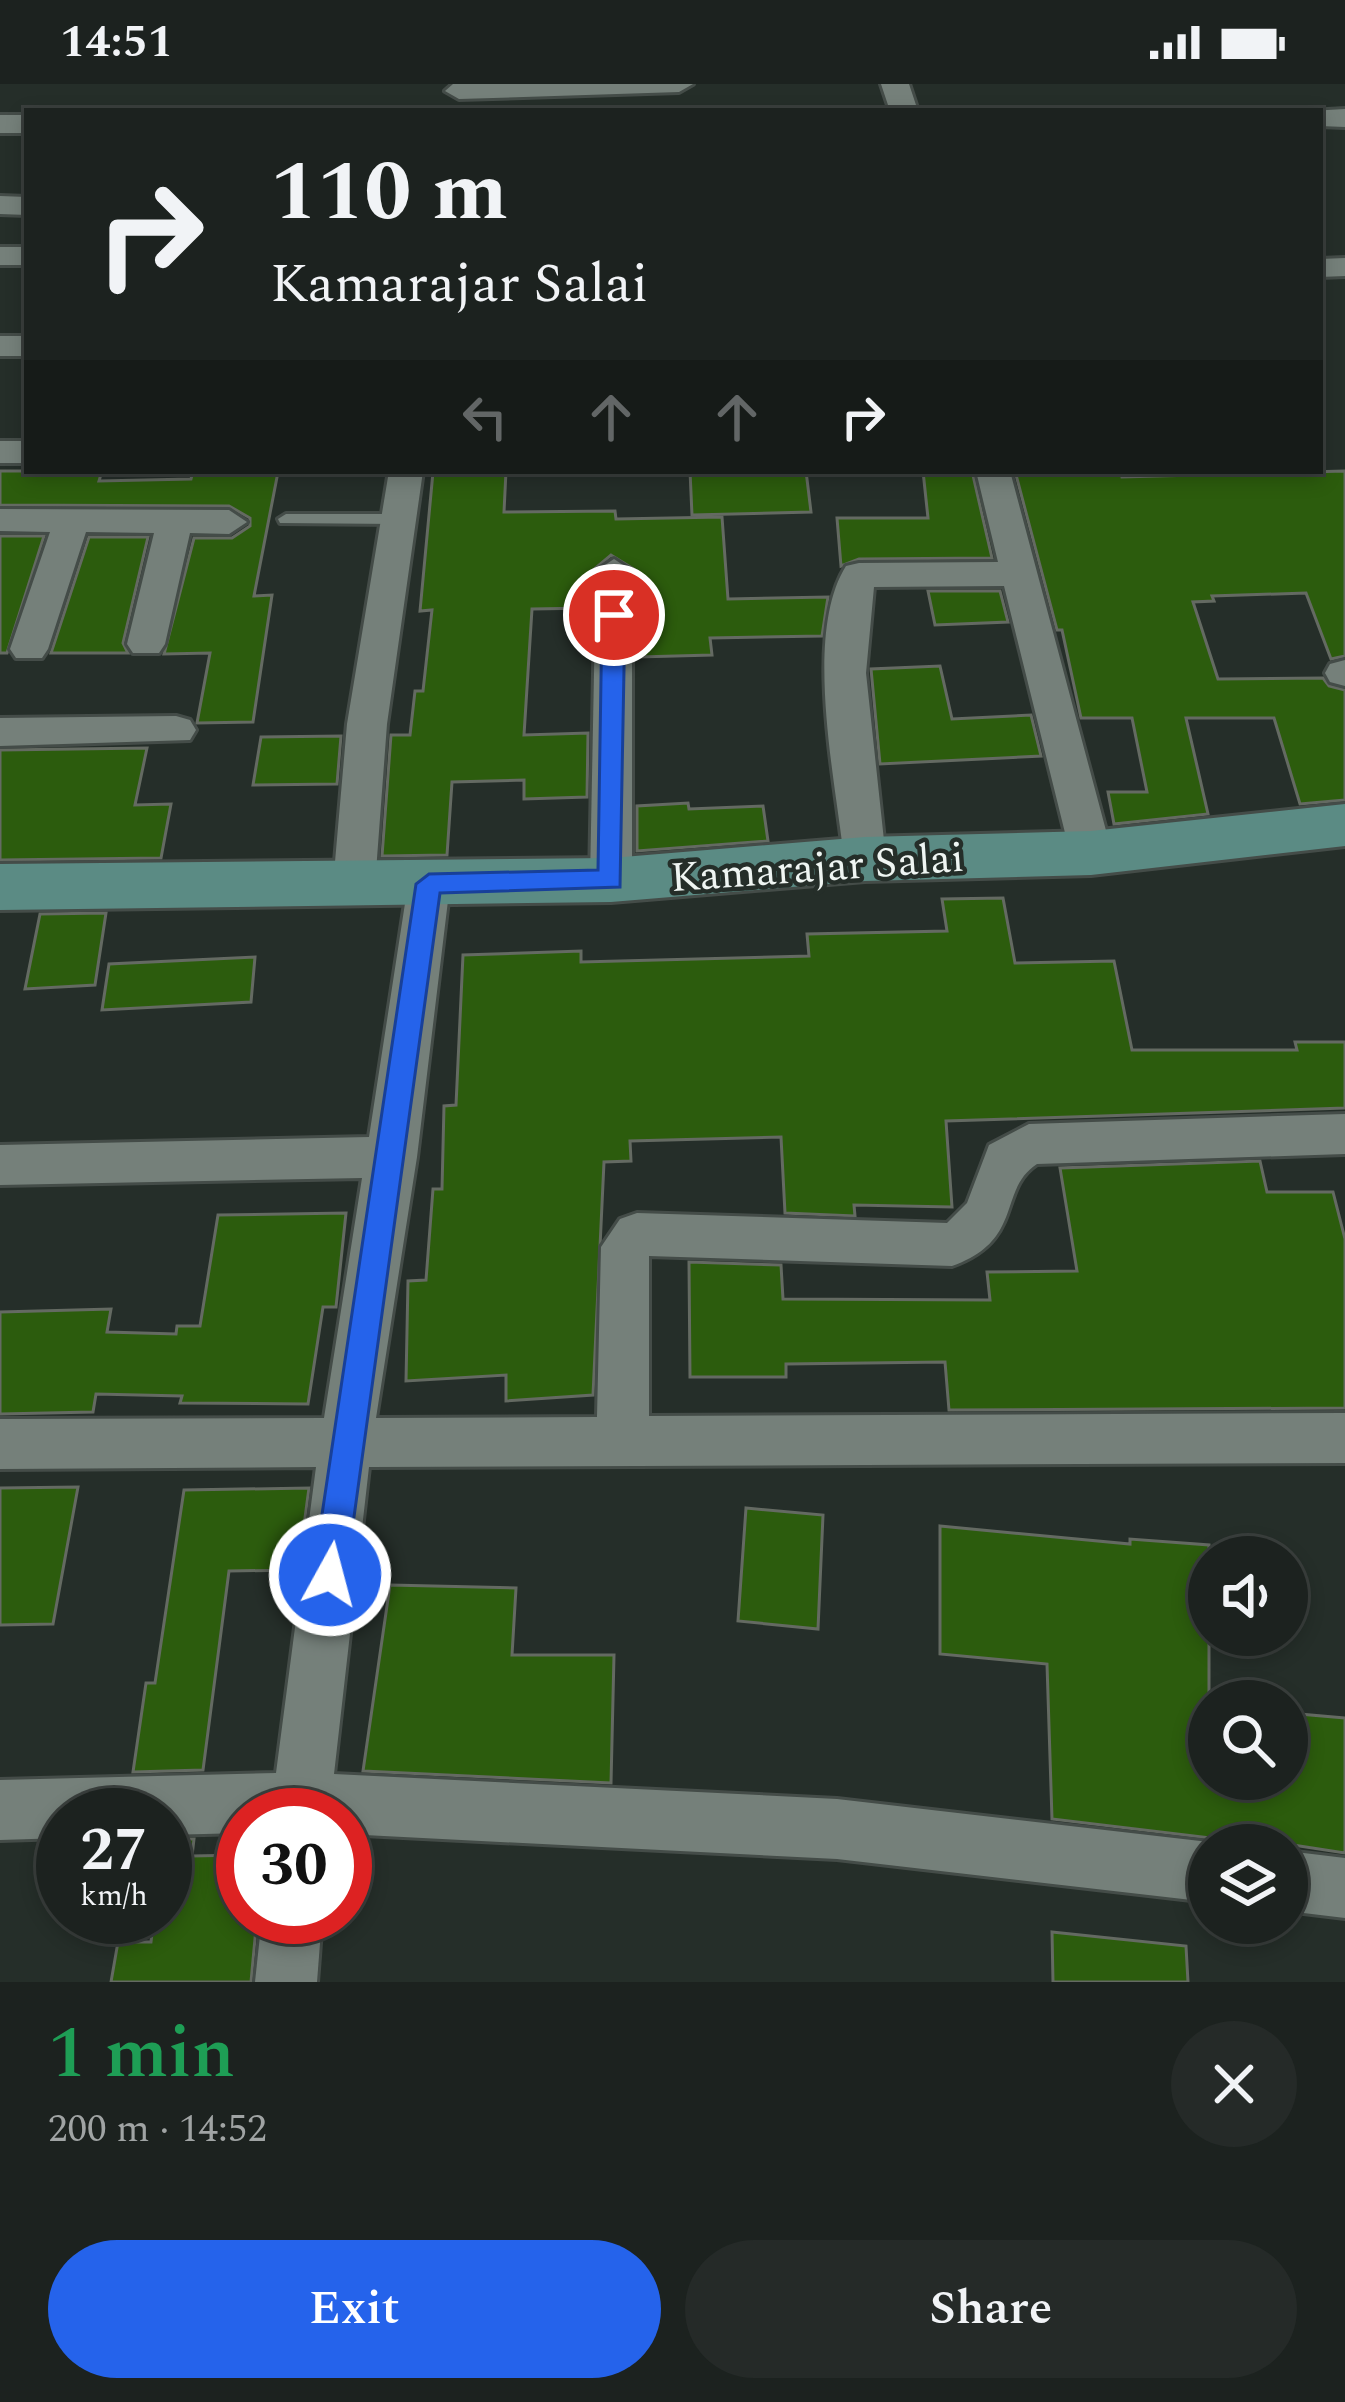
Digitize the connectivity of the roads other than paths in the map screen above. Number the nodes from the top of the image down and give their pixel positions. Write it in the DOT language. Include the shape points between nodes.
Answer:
graph roads {
  1 [pos="679,84"];
  2 [pos="459,95"];
  3 [pos="405,474"];
  4 [pos="994,474"];
  5 [pos="286,519"];
  6 [pos="397,519"];
  7 [pos="0,520"];
  8 [pos="72,521"];
  9 [pos="175,521"];
  10 [pos="229,522"];
  11 [pos="614,571"];
  12 [pos="1019,574"];
  13 [pos="146,644"];
  14 [pos="28,649"];
  15 [pos="176,730"];
  16 [pos="0,732"];
  17 [pos="1345,825"];
  18 [pos="1091,853"];
  19 [pos="865,859"];
  20 [pos="611,880"];
  21 [pos="429,884"];
  22 [pos="354,885"];
  23 [pos="0,887"];
  24 [pos="1345,1134"];
  25 [pos="393,1157"];
  26 [pos="0,1165"];
  27 [pos="1345,1438"];
  28 [pos="346,1439"];
  29 [pos="623,1439"];
  30 [pos="0,1444"];
  31 [pos="304,1788"];
  32 [pos="216,1809"];
  33 [pos="0,1810"];
  34 [pos="372,1811"];
  35 [pos="1188,1870"];
  36 [pos="1308,1884"];
  37 [pos="1345,1888"];
  38 [pos="290,1944"];
  39 [pos="286,1982"];
  1 -- 2 [label="street"];
  3 -- 6 [label="street"];
  4 -- 12 [label="street"];
  5 -- 6 [label="lane"];
  6 -- 22 [label="street"];
  7 -- 8 [label="street"];
  8 -- 9 [label="street"];
  8 -- 14 [label="street"];
  9 -- 10 [label="street"];
  9 -- 13 [label="street"];
  11 -- 20 [label="street"];
  12 -- 18 [label="street"];
  12 -- 19 [label="street" via="859,575 847,667"];
  15 -- 16 [label="street"];
  17 -- 18 [label="main road, Kamarajar Salai"];
  18 -- 19 [label="main road, Kamarajar Salai"];
  19 -- 20 [label="main road, Kamarajar Salai"];
  20 -- 21 [label="main road, Kamarajar Salai"];
  21 -- 22 [label="main road, Kamarajar Salai"];
  21 -- 25 [label="street"];
  22 -- 23 [label="main road, Kamarajar Salai"];
  24 -- 29 [label="street" via="1029,1144 1006,1159 975,1234 952,1245 637,1234 626,1247"];
  25 -- 26 [label="street"];
  25 -- 28 [label="street"];
  27 -- 29 [label="street"];
  28 -- 29 [label="street"];
  28 -- 30 [label="street"];
  28 -- 31 [label="street"];
  32 -- 33 [label="street"];
  34 -- 35 [label="street" via="837,1829"];
  36 -- 37 [label="street"];
  38 -- 39 [label="street"];
}
